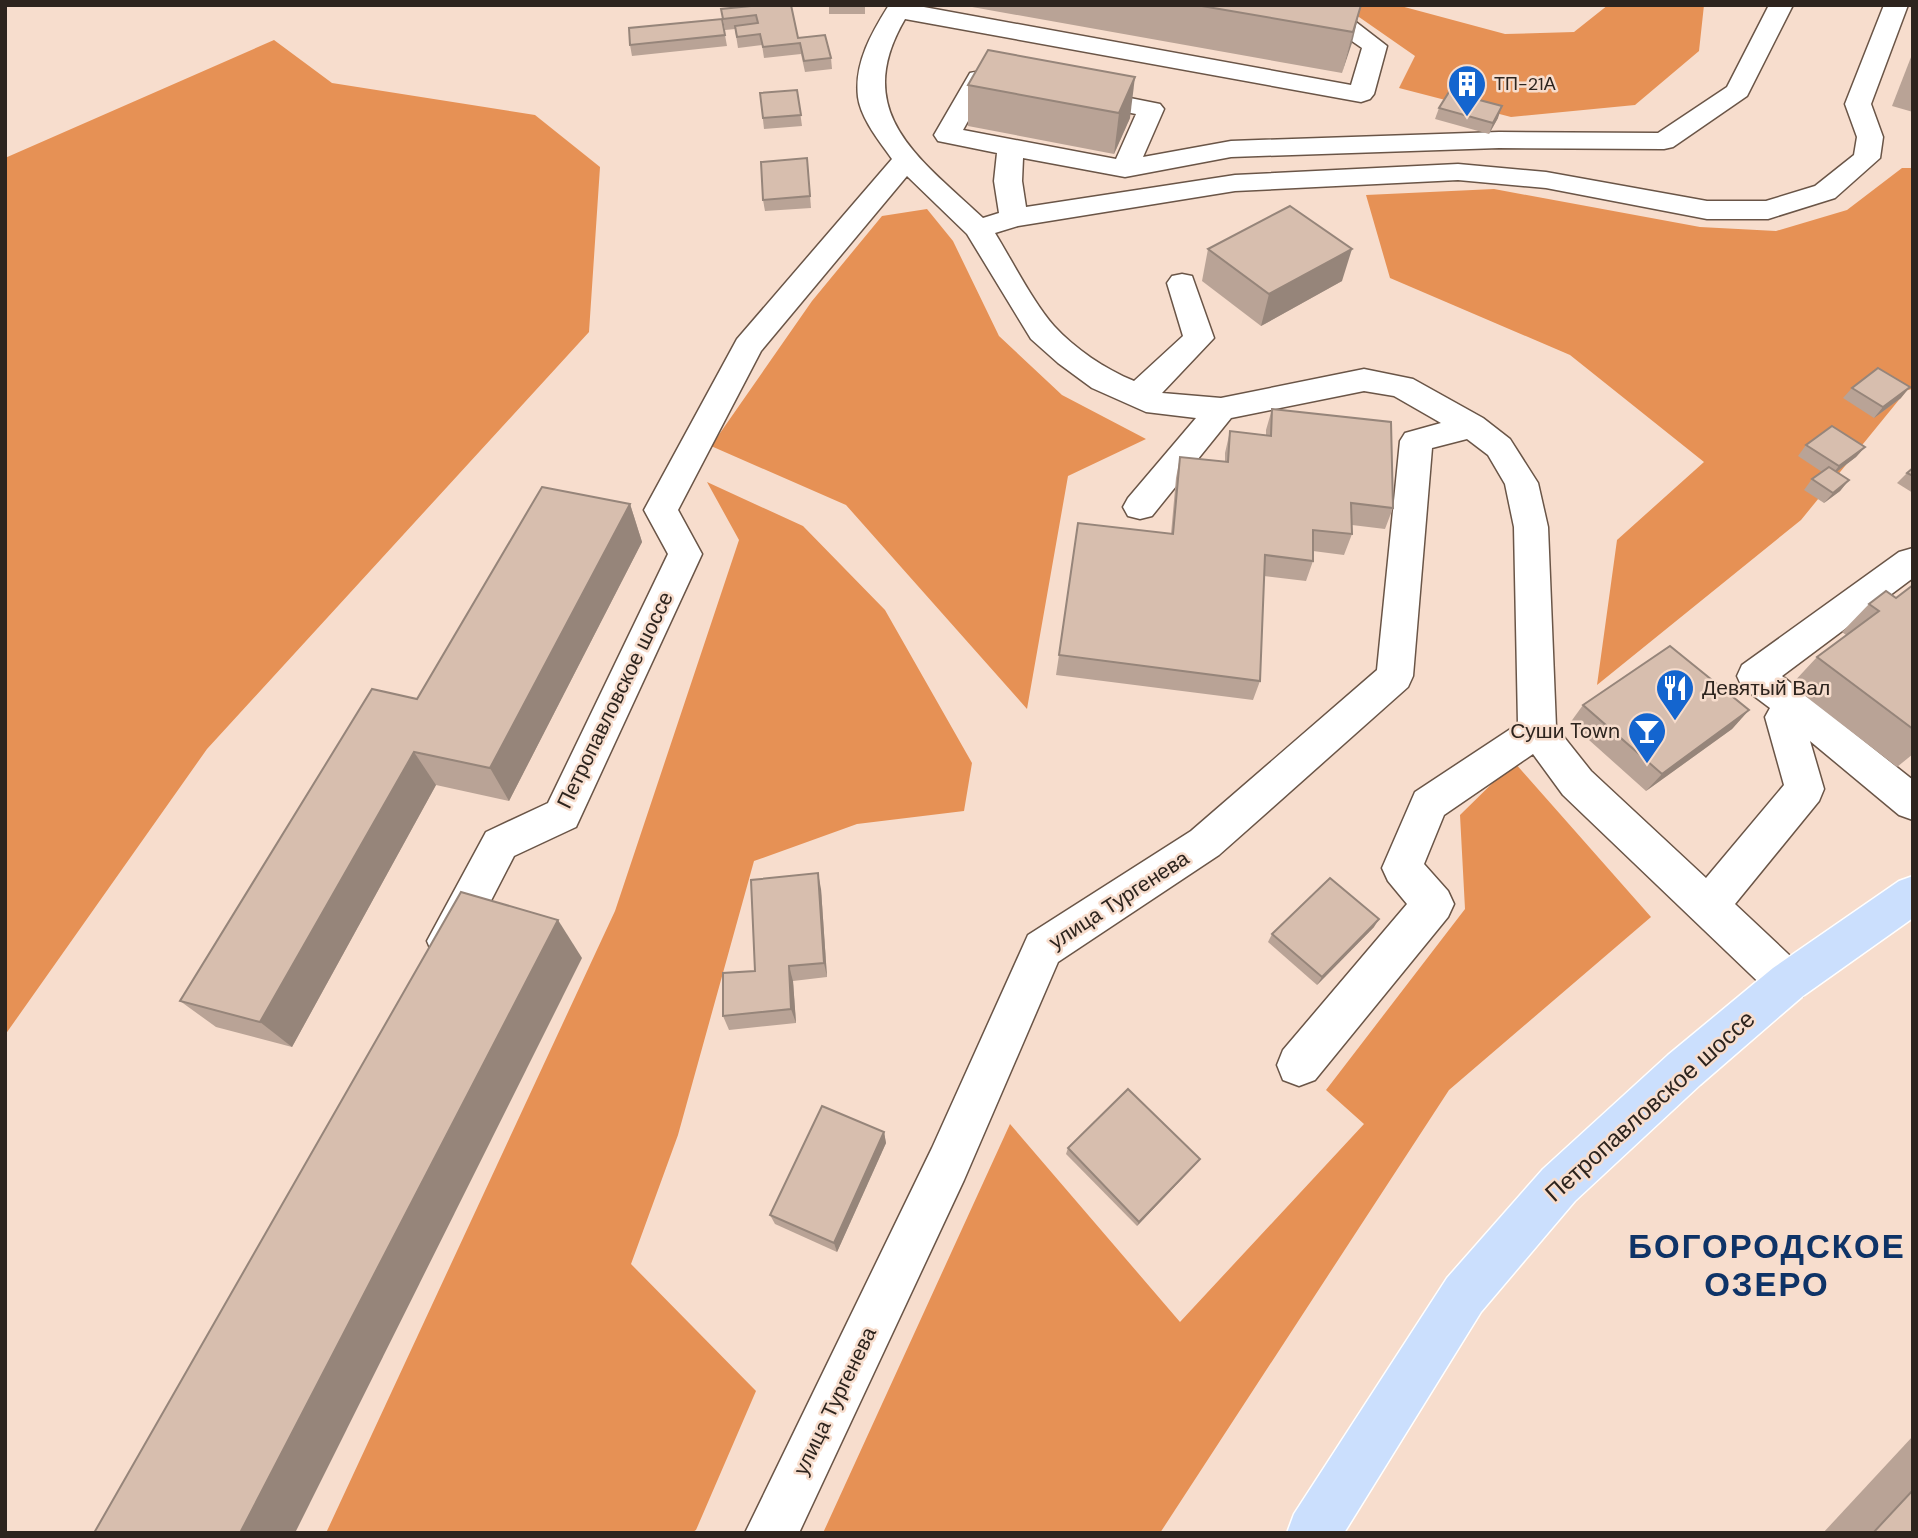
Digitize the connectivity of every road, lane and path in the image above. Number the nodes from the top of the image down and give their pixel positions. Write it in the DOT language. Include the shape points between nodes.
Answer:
graph roads {
  1 [pos="1228,5"];
  2 [pos="1781,5"];
  3 [pos="1896,5"];
  4 [pos="900,8"];
  5 [pos="1032,87"];
  6 [pos="1058,92"];
  7 [pos="1012,148"];
  8 [pos="906,160"];
  9 [pos="1125,169"];
  10 [pos="1014,218"];
  11 [pos="978,229"];
  12 [pos="1182,283"];
  13 [pos="1137,395"];
  14 [pos="1221,409"];
  15 [pos="1472,426"];
  16 [pos="1140,508"];
  17 [pos="1911,561"];
  18 [pos="1806,716"];
  19 [pos="1537,731"];
  20 [pos="1913,803"];
  21 [pos="1913,894"];
  22 [pos="1709,905"];
  23 [pos="434,967"];
  24 [pos="1788,982"];
  25 [pos="1299,1065"];
  26 [pos="771,1533"];
  27 [pos="1313,1533"];
  1 -- 4 [label="street" via="1343,24 1375,46 1361,94"];
  2 -- 9 [label="street" via="1738,91 1664,141 1499,140 1231,149"];
  3 -- 10 [label="street" via="1858,104 1870,137 1867,158 1825,192 1768,210 1707,210 1546,180 1458,172 1235,183"];
  4 -- 8 [label="street" via="880,42 871,98"];
  5 -- 7 [label="street" via="979,78 947,135"];
  6 -- 9 [label="street" via="1151,108"];
  7 -- 9 [label="street"];
  7 -- 10 [label="street" via="1008,181"];
  8 -- 11 [label="street"];
  8 -- 23 [label="street, Петропавловское шоссе" via="748,346 661,510 685,554 562,815 500,844"];
  10 -- 11 [label="street"];
  11 -- 13 [label="street" via="1042,332 1103,380"];
  12 -- 13 [label="street" via="1199,338"];
  13 -- 14 [label="street" via="1157,404"];
  14 -- 15 [label="street" via="1364,380 1402,387"];
  14 -- 16 [label="street"];
  15 -- 19 [label="street" via="1499,447 1521,483 1531,527"];
  15 -- 26 [label="street, улица Тургенева" via="1416,441 1395,676 1205,844 1043,949 948,1164"];
  17 -- 18 [label="street" via="1755,676"];
  18 -- 20 [label="street"];
  18 -- 22 [label="street" via="1784,717 1805,789"];
  19 -- 22 [label="street" via="1577,783"];
  19 -- 25 [label="street" via="1429,804 1402,868 1433,904"];
  21 -- 24 [label="main road, Петропавловское шоссе"];
  22 -- 24 [label="street"];
  24 -- 27 [label="main road, Петропавловское шоссе" via="1559,1185 1464,1295"];
}
